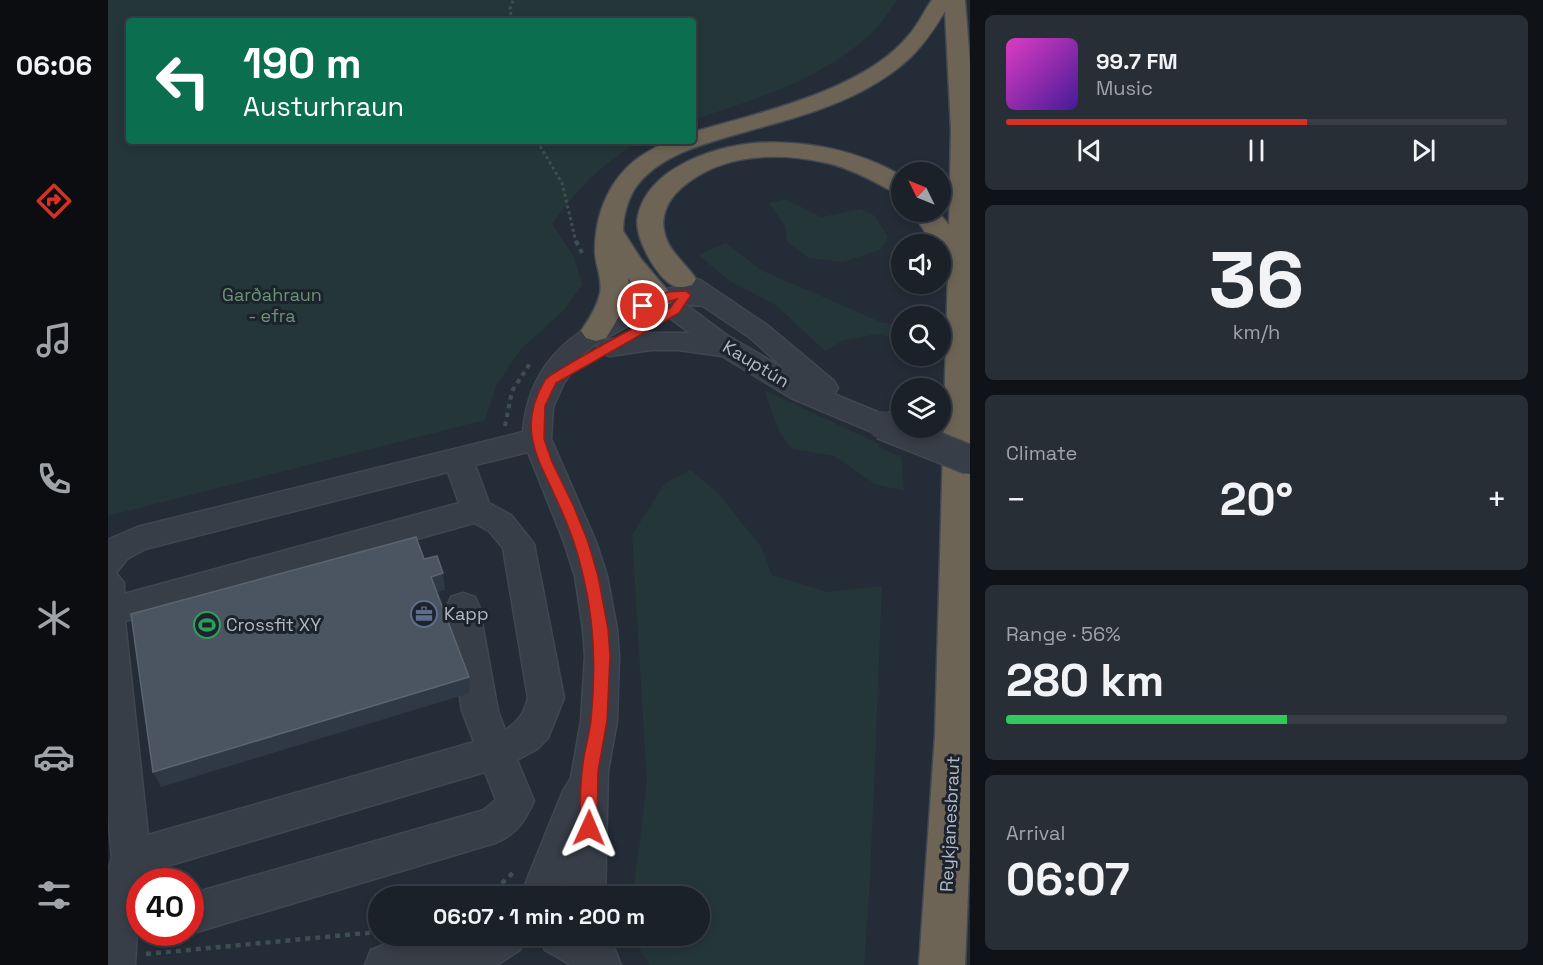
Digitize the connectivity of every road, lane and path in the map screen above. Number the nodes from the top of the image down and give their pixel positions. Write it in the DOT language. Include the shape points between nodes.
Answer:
graph roads {
  1 [pos="513,0"];
  2 [pos="942,0"];
  3 [pos="955,0"];
  4 [pos="512,18"];
  5 [pos="696,140"];
  6 [pos="539,144"];
  7 [pos="685,144"];
  8 [pos="891,180"];
  9 [pos="933,222"];
  10 [pos="610,232"];
  11 [pos="584,256"];
  12 [pos="961,269"];
  13 [pos="682,296"];
  14 [pos="603,339"];
  15 [pos="747,360"];
  16 [pos="544,368"];
  17 [pos="871,420"];
  18 [pos="505,433"];
  19 [pos="537,439"];
  20 [pos="458,460"];
  21 [pos="970,460"];
  22 [pos="477,510"];
  23 [pos="108,563"];
  24 [pos="108,583"];
  25 [pos="463,606"];
  26 [pos="108,612"];
  27 [pos="496,752"];
  28 [pos="590,771"];
  29 [pos="131,858"];
  30 [pos="528,884"];
  31 [pos="585,886"];
  32 [pos="204,910"];
  33 [pos="119,931"];
  34 [pos="368,932"];
  35 [pos="487,946"];
  36 [pos="470,961"];
  37 [pos="386,965"];
  38 [pos="942,965"];
  1 -- 4 [label="path"];
  2 -- 5 [label="highway" via="917,40 885,68 854,86 794,110"];
  3 -- 12 [label="highway, Reykjanesbraut" via="963,130"];
  6 -- 11 [label="path" via="557,172 570,230"];
  7 -- 10 [label="highway" via="655,156 629,178 616,199"];
  8 -- 13 [label="highway" via="848,161 771,150 710,160 683,173 666,188 651,215 653,241"];
  9 -- 12 [label="highway"];
  10 -- 13 [label="highway" via="631,265"];
  10 -- 14 [label="highway" via="608,248 615,287"];
  12 -- 38 [label="highway, Reykjanesbraut" via="955,735"];
  13 -- 14 [label="street"];
  13 -- 15 [label="street, Kauptún"];
  13 -- 17 [label="street, Kauptún" via="758,331 814,381"];
  14 -- 15 [label="street" via="678,340 717,347"];
  14 -- 16 [label="street"];
  15 -- 17 [label="street, Kauptún" via="801,391"];
  16 -- 18 [label="path" via="527,365 511,396"];
  16 -- 19 [label="street"];
  17 -- 21 [label="street, Kauptún, bridge"];
  19 -- 20 [label="street"];
  19 -- 28 [label="street" via="580,542 599,619 599,721"];
  20 -- 22 [label="street"];
  20 -- 23 [label="street" via="137,539 116,550"];
  22 -- 26 [label="street"];
  22 -- 27 [label="street" via="500,523 518,544 546,698 540,721 529,735"];
  24 -- 26 [label="street"];
  25 -- 27 [label="street" via="480,711"];
  26 -- 29 [label="street"];
  27 -- 29 [label="street"];
  27 -- 32 [label="street" via="515,801 509,813 495,825"];
  28 -- 30 [label="street"];
  28 -- 31 [label="street"];
  29 -- 33 [label="street"];
  33 -- 34 [label="path"];
  35 -- 36 [label="street"];
  36 -- 37 [label="street"];
}
